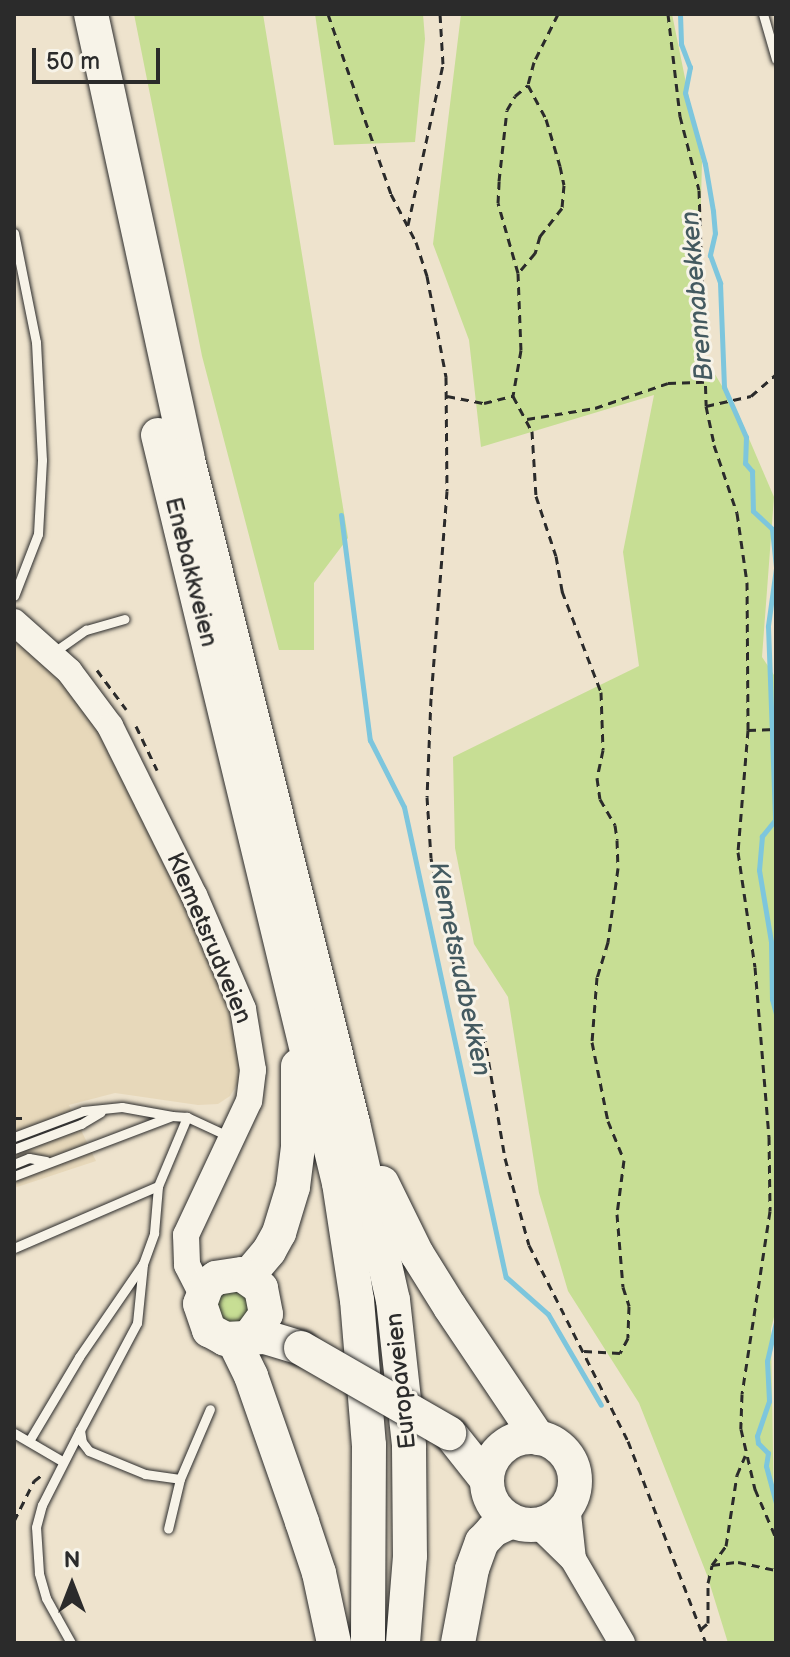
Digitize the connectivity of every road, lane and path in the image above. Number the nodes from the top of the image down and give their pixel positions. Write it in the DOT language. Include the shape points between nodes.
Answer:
graph roads {
  1 [pos="69,14"];
  2 [pos="91,14"];
  3 [pos="328,14"];
  4 [pos="440,14"];
  5 [pos="558,14"];
  6 [pos="668,14"];
  7 [pos="763,14"];
  8 [pos="776,59"];
  9 [pos="528,85"];
  10 [pos="408,225"];
  11 [pos="14,233"];
  12 [pos="14,269"];
  13 [pos="518,273"];
  14 [pos="23,276"];
  15 [pos="776,374"];
  16 [pos="705,382"];
  17 [pos="447,396"];
  18 [pos="513,396"];
  19 [pos="706,406"];
  20 [pos="527,419"];
  21 [pos="14,596"];
  22 [pos="124,619"];
  23 [pos="14,622"];
  24 [pos="52,655"];
  25 [pos="748,730"];
  26 [pos="776,730"];
  27 [pos="296,1000"];
  28 [pos="104,1110"];
  29 [pos="172,1116"];
  30 [pos="187,1117"];
  31 [pos="340,1125"];
  32 [pos="14,1137"];
  33 [pos="233,1138"];
  34 [pos="14,1149"];
  35 [pos="46,1161"];
  36 [pos="14,1164"];
  37 [pos="14,1176"];
  38 [pos="158,1186"];
  39 [pos="14,1248"];
  40 [pos="143,1264"];
  41 [pos="225,1282"];
  42 [pos="267,1305"];
  43 [pos="242,1338"];
  44 [pos="298,1346"];
  45 [pos="584,1351"];
  46 [pos="210,1409"];
  47 [pos="80,1430"];
  48 [pos="14,1433"];
  49 [pos="451,1434"];
  50 [pos="538,1438"];
  51 [pos="29,1441"];
  52 [pos="505,1446"];
  53 [pos="745,1454"];
  54 [pos="62,1461"];
  55 [pos="180,1479"];
  56 [pos="487,1480"];
  57 [pos="567,1505"];
  58 [pos="525,1522"];
  59 [pos="168,1529"];
  60 [pos="776,1538"];
  61 [pos="573,1559"];
  62 [pos="712,1565"];
  63 [pos="776,1570"];
  64 [pos="701,1629"];
  65 [pos="71,1643"];
  66 [pos="334,1643"];
  67 [pos="368,1643"];
  68 [pos="403,1643"];
  69 [pos="458,1643"];
  70 [pos="622,1643"];
  71 [pos="706,1643"];
  1 -- 27 [label="highway, Enebakkveien" via="168,478"];
  2 -- 31 [label="highway, Enebakkveien"];
  3 -- 10 [label="path" via="391,194"];
  4 -- 10 [label="path" via="443,64"];
  5 -- 9 [label="path"];
  6 -- 16 [label="path" via="676,94 699,190"];
  7 -- 8 [label="lane"];
  9 -- 13 [label="path" via="507,110 499,181 498,203"];
  9 -- 13 [label="path" via="546,119 564,185 562,208"];
  10 -- 17 [label="path" via="438,316"];
  11 -- 14 [label="lane"];
  12 -- 14 [label="lane"];
  13 -- 18 [label="path" via="521,350"];
  14 -- 21 [label="lane" via="39,373 41,484 34,550"];
  15 -- 19 [label="path" via="751,396"];
  16 -- 19 [label="path"];
  16 -- 20 [label="path" via="668,383 595,408"];
  17 -- 18 [label="path" via="484,403"];
  17 -- 45 [label="path" via="446,512 429,718 431,858 450,952 484,1034 505,1158 529,1245"];
  18 -- 20 [label="path"];
  19 -- 25 [label="path" via="742,537"];
  20 -- 45 [label="path" via="536,496 562,591 601,692 603,750 597,778 617,840 618,868 608,942 597,977 592,1042 608,1121 624,1160 617,1214 628,1338 620,1353"];
  22 -- 24 [label="lane" via="86,630"];
  23 -- 24 [label="street, Klemetsrudveien"];
  24 -- 33 [label="street, Klemetsrudveien" via="98,707 120,743 243,1009 253,1070 249,1101"];
  25 -- 26 [label="path"];
  25 -- 53 [label="path" via="738,852 755,967 770,1211 742,1394"];
  27 -- 31 [label="highway, Enebakkveien"];
  27 -- 41 [label="highway" via="299,1127 293,1187 269,1251"];
  28 -- 29 [label="lane" via="154,1110"];
  28 -- 32 [label="lane" via="83,1111"];
  28 -- 34 [label="lane"];
  29 -- 30 [label="lane"];
  29 -- 35 [label="lane"];
  30 -- 33 [label="lane"];
  30 -- 38 [label="lane"];
  31 -- 50 [label="highway"];
  31 -- 67 [label="highway, Europaveien" via="371,1505"];
  31 -- 68 [label="highway, Europaveien" via="398,1332 411,1495"];
  33 -- 41 [label="street, Klemetsrudveien" via="191,1217 186,1241"];
  35 -- 36 [label="lane" via="29,1158"];
  35 -- 37 [label="lane"];
  38 -- 39 [label="lane"];
  38 -- 40 [label="lane" via="154,1233"];
  40 -- 47 [label="lane" via="137,1323"];
  40 -- 51 [label="lane"];
  41 -- 42 [label="highway" via="261,1288"];
  41 -- 43 [label="highway" via="203,1322 216,1336"];
  42 -- 43 [label="highway" via="263,1323"];
  42 -- 44 [label="highway"];
  43 -- 44 [label="highway"];
  43 -- 66 [label="highway" via="319,1573"];
  44 -- 49 [label="highway, bridge"];
  45 -- 64 [label="path" via="646,1484"];
  46 -- 55 [label="lane"];
  47 -- 54 [label="lane"];
  47 -- 55 [label="lane" via="89,1451 145,1474"];
  48 -- 51 [label="lane"];
  49 -- 52 [label="highway"];
  49 -- 56 [label="highway"];
  50 -- 52 [label="highway"];
  50 -- 57 [label="highway" via="558,1447 571,1464 574,1485"];
  51 -- 54 [label="lane"];
  52 -- 56 [label="highway" via="491,1463"];
  53 -- 60 [label="path"];
  53 -- 62 [label="path" via="726,1546"];
  54 -- 65 [label="lane" via="42,1505 36,1553 46,1598"];
  55 -- 59 [label="lane"];
  56 -- 58 [label="highway" via="492,1501"];
  57 -- 58 [label="highway" via="556,1517"];
  57 -- 61 [label="street"];
  58 -- 61 [label="street"];
  58 -- 69 [label="highway" via="493,1530 482,1542"];
  61 -- 70 [label="street"];
  62 -- 63 [label="path" via="738,1562"];
  62 -- 64 [label="path" via="708,1623"];
  64 -- 71 [label="path"];
}
